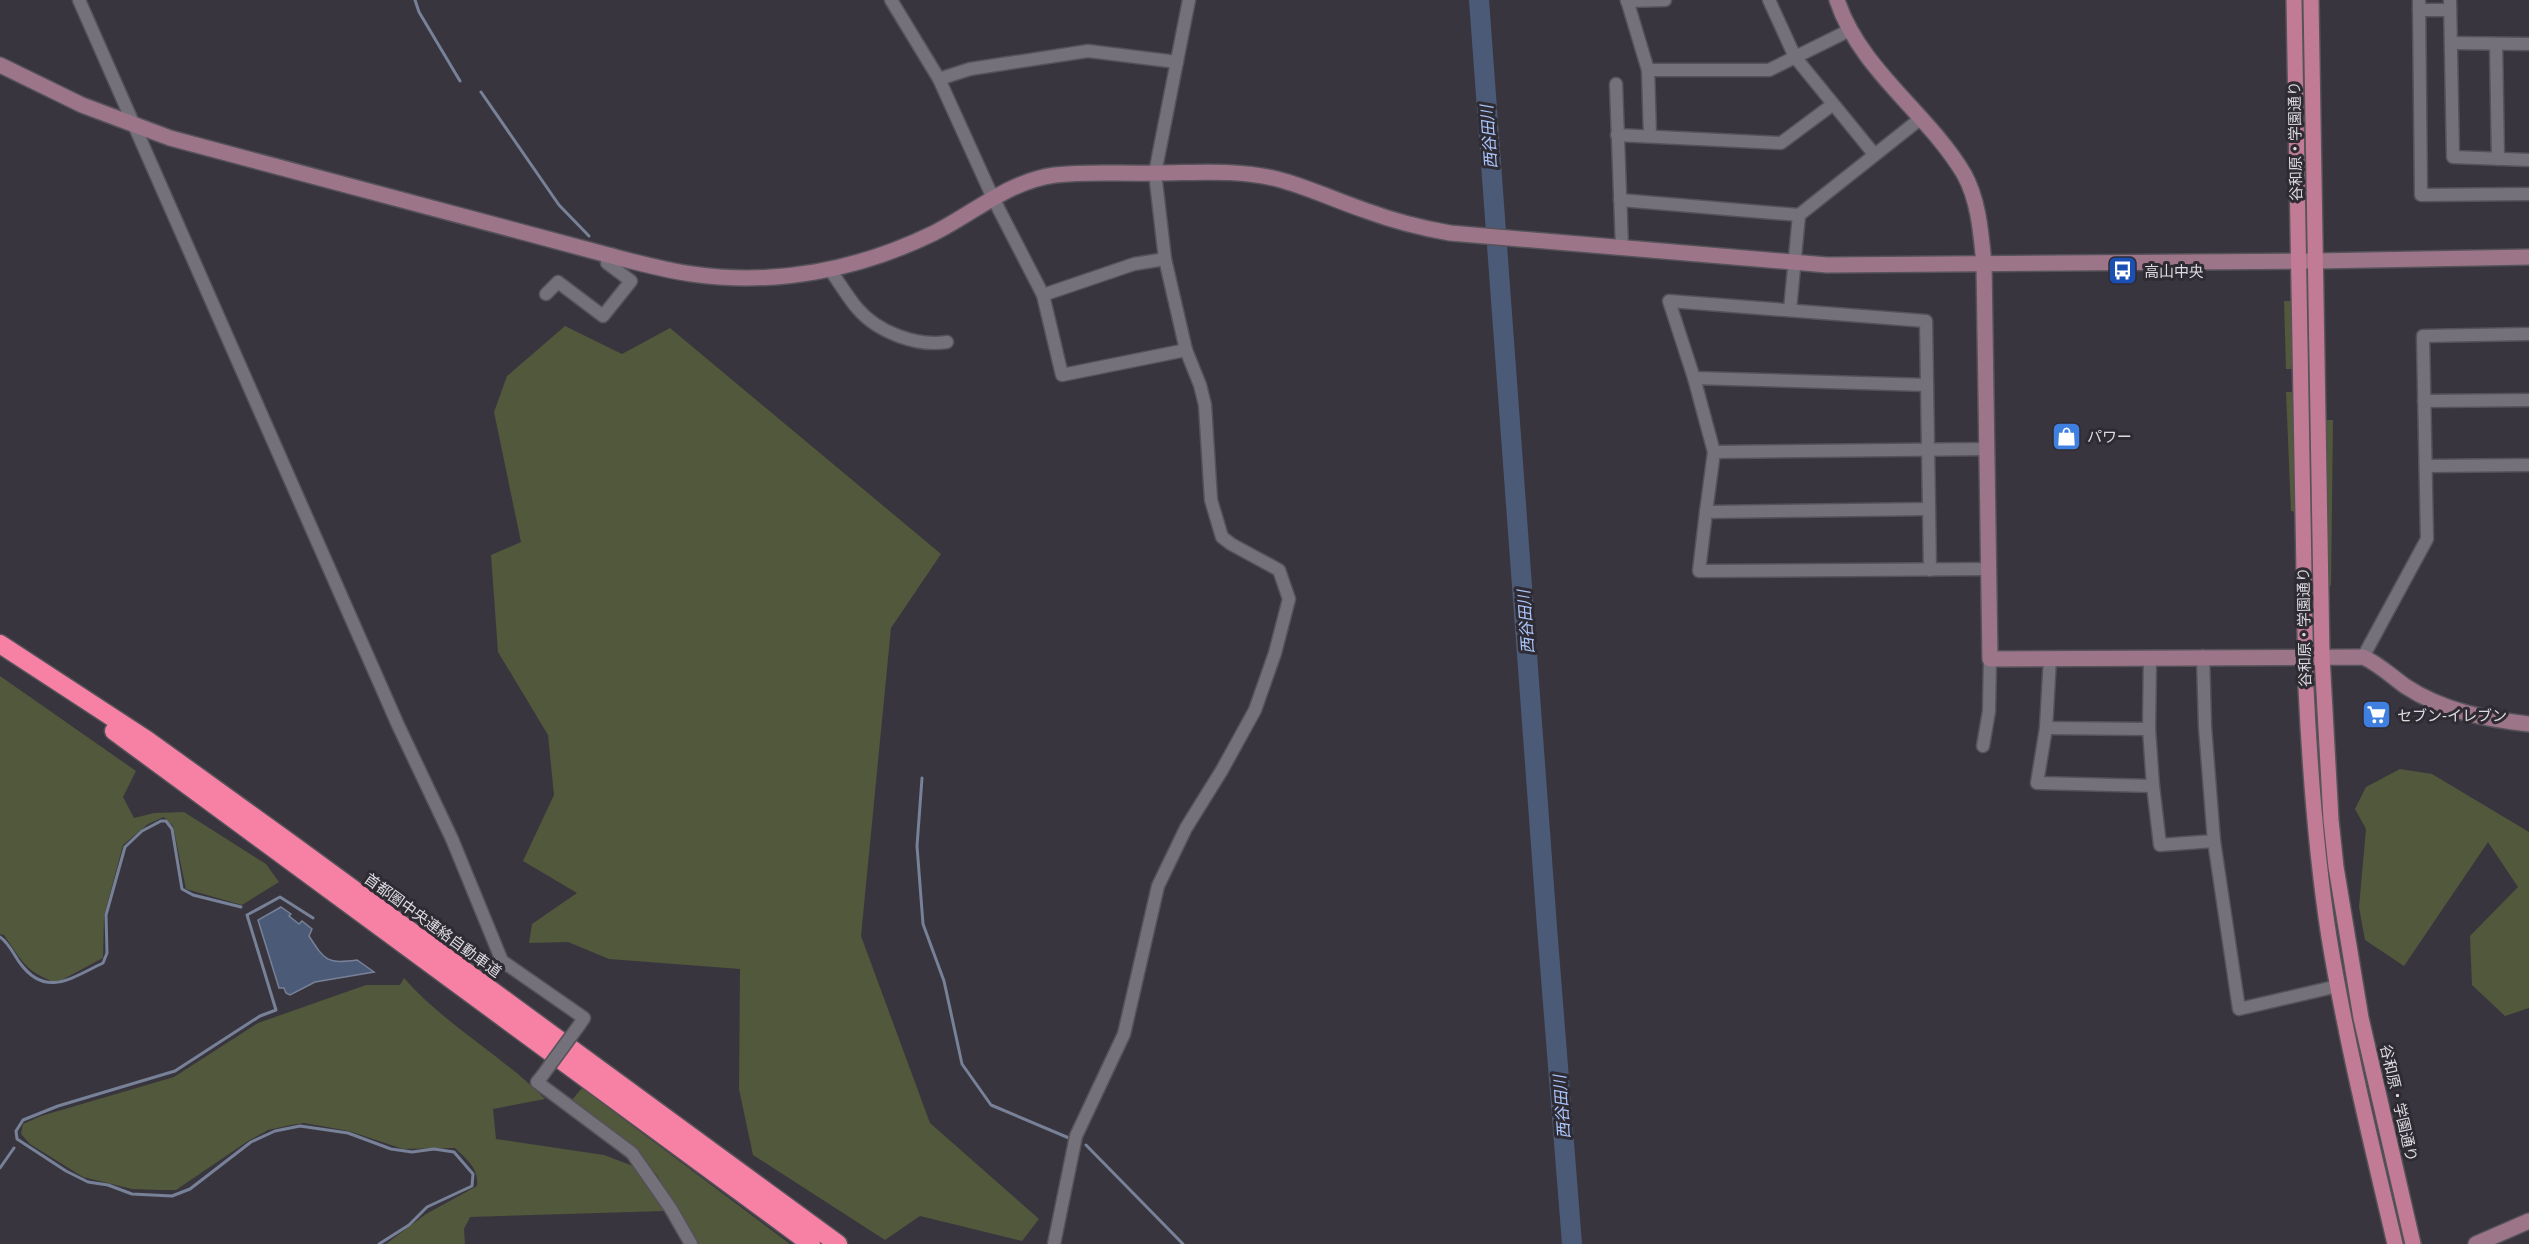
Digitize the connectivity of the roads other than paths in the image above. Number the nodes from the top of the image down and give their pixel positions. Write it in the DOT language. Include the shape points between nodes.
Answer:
graph roads {
  1 [pos="79,0"];
  2 [pos="891,0"];
  3 [pos="1189,0"];
  4 [pos="1627,0"];
  5 [pos="1665,0"];
  6 [pos="1769,0"];
  7 [pos="1837,0"];
  8 [pos="2294,0"];
  9 [pos="2311,0"];
  10 [pos="2419,5"];
  11 [pos="2450,5"];
  12 [pos="1850,30"];
  13 [pos="2451,43"];
  14 [pos="2496,44"];
  15 [pos="2529,44"];
  16 [pos="1795,57"];
  17 [pos="1178,62"];
  18 [pos="0,65"];
  19 [pos="1648,70"];
  20 [pos="939,79"];
  21 [pos="1616,84"];
  22 [pos="1833,105"];
  23 [pos="1920,119"];
  24 [pos="136,126"];
  25 [pos="1617,135"];
  26 [pos="1650,135"];
  27 [pos="1874,154"];
  28 [pos="2498,159"];
  29 [pos="2529,160"];
  30 [pos="1155,173"];
  31 [pos="2529,194"];
  32 [pos="993,198"];
  33 [pos="1620,200"];
  34 [pos="1799,215"];
  35 [pos="1622,248"];
  36 [pos="608,255"];
  37 [pos="2529,256"];
  38 [pos="1165,259"];
  39 [pos="2316,261"];
  40 [pos="1795,262"];
  41 [pos="2299,262"];
  42 [pos="1984,264"];
  43 [pos="830,270"];
  44 [pos="546,294"];
  45 [pos="1043,295"];
  46 [pos="1790,310"];
  47 [pos="2529,334"];
  48 [pos="946,342"];
  49 [pos="1186,350"];
  50 [pos="1694,378"];
  51 [pos="1927,385"];
  52 [pos="2529,400"];
  53 [pos="2424,401"];
  54 [pos="1986,449"];
  55 [pos="1928,450"];
  56 [pos="1714,452"];
  57 [pos="2529,465"];
  58 [pos="2426,466"];
  59 [pos="1929,509"];
  60 [pos="1706,512"];
  61 [pos="1988,569"];
  62 [pos="1930,570"];
  63 [pos="0,645"];
  64 [pos="2306,655"];
  65 [pos="2203,656"];
  66 [pos="2322,656"];
  67 [pos="2150,657"];
  68 [pos="2363,657"];
  69 [pos="2050,658"];
  70 [pos="1990,659"];
  71 [pos="2529,724"];
  72 [pos="2046,728"];
  73 [pos="2149,729"];
  74 [pos="1983,746"];
  75 [pos="2153,786"];
  76 [pos="2214,842"];
  77 [pos="2338,986"];
  78 [pos="2529,1221"];
  79 [pos="691,1244"];
  80 [pos="811,1244"];
  81 [pos="838,1244"];
  82 [pos="1054,1244"];
  83 [pos="2396,1244"];
  84 [pos="2413,1244"];
  85 [pos="2476,1244"];
  1 -- 24 [label="street"];
  2 -- 20 [label="street"];
  3 -- 17 [label="street"];
  4 -- 5 [label="street"];
  4 -- 19 [label="street"];
  6 -- 16 [label="street"];
  7 -- 12 [label="street"];
  8 -- 41 [label="main road, 谷和原・学園通り"];
  9 -- 39 [label="main road, 谷和原・学園通り"];
  10 -- 11 [label="street"];
  10 -- 31 [label="street" via="2421,195"];
  11 -- 13 [label="street"];
  12 -- 16 [label="street"];
  12 -- 23 [label="street"];
  13 -- 14 [label="street"];
  13 -- 28 [label="street" via="2452,157"];
  14 -- 15 [label="street"];
  14 -- 28 [label="street"];
  16 -- 19 [label="street" via="1769,70"];
  16 -- 22 [label="street"];
  17 -- 20 [label="street" via="1088,51 970,69"];
  17 -- 30 [label="street"];
  18 -- 24 [label="street"];
  19 -- 26 [label="street"];
  20 -- 32 [label="street"];
  21 -- 25 [label="street"];
  22 -- 26 [label="street" via="1781,143"];
  22 -- 27 [label="street"];
  23 -- 27 [label="street"];
  23 -- 42 [label="street" via="1964,175 1977,210"];
  24 -- 36 [label="street" via="203,148"];
  24 -- 79 [label="street, bridge" via="398,725 452,839 502,961 584,1018 537,1082 632,1153"];
  25 -- 26 [label="street"];
  25 -- 33 [label="street"];
  27 -- 34 [label="street"];
  28 -- 29 [label="street"];
  30 -- 32 [label="street" via="1055,175 1026,182"];
  30 -- 35 [label="street" via="1229,172 1259,176 1296,185 1399,223 1450,233"];
  30 -- 38 [label="street"];
  32 -- 43 [label="street" via="915,241 881,256"];
  32 -- 45 [label="street"];
  33 -- 34 [label="street"];
  33 -- 35 [label="street"];
  34 -- 40 [label="street"];
  35 -- 40 [label="street"];
  36 -- 43 [label="street" via="725,278 788,277"];
  36 -- 44 [label="street" via="608,263 631,281 603,316 558,282"];
  37 -- 39 [label="street"];
  38 -- 45 [label="street" via="1134,264"];
  38 -- 49 [label="street"];
  39 -- 41 [label="street"];
  39 -- 66 [label="main road, 谷和原・学園通り"];
  40 -- 42 [label="street"];
  40 -- 46 [label="street"];
  41 -- 42 [label="street"];
  41 -- 64 [label="main road, 谷和原・学園通り"];
  42 -- 54 [label="street"];
  43 -- 48 [label="street" via="867,319 917,341"];
  45 -- 49 [label="street" via="1062,375"];
  46 -- 50 [label="street" via="1669,302"];
  46 -- 51 [label="street" via="1926,321"];
  47 -- 53 [label="street" via="2423,336"];
  49 -- 82 [label="street" via="1204,405 1211,500 1222,537 1279,570 1289,599 1255,710 1186,828 1158,886 1124,1034 1076,1136"];
  50 -- 51 [label="street"];
  50 -- 56 [label="street"];
  51 -- 55 [label="street"];
  52 -- 53 [label="street"];
  53 -- 58 [label="street"];
  54 -- 55 [label="street"];
  54 -- 61 [label="street"];
  55 -- 56 [label="street"];
  55 -- 59 [label="street"];
  56 -- 60 [label="street"];
  57 -- 58 [label="street"];
  58 -- 68 [label="street" via="2427,538"];
  59 -- 60 [label="street"];
  59 -- 62 [label="street"];
  60 -- 62 [label="street" via="1698,571"];
  61 -- 62 [label="street"];
  61 -- 70 [label="street"];
  63 -- 80 [label="highway, 首都圏中央連絡自動車道"];
  63 -- 81 [label="highway, 首都圏中央連絡自動車道" via="147,740"];
  64 -- 65 [label="street"];
  64 -- 66 [label="street"];
  64 -- 77 [label="main road, 谷和原・学園通り" via="2315,834"];
  65 -- 67 [label="street"];
  65 -- 76 [label="street"];
  66 -- 68 [label="street"];
  66 -- 84 [label="main road, 谷和原・学園通り" via="2338,878 2361,1018"];
  67 -- 69 [label="street"];
  67 -- 73 [label="street"];
  68 -- 71 [label="street" via="2438,704 2475,717"];
  69 -- 70 [label="street"];
  69 -- 72 [label="street"];
  70 -- 74 [label="street" via="1989,711"];
  72 -- 73 [label="street"];
  72 -- 75 [label="street" via="2037,783"];
  73 -- 75 [label="street"];
  75 -- 76 [label="street" via="2160,845"];
  76 -- 77 [label="street" via="2239,1010"];
  77 -- 83 [label="main road, 谷和原・学園通り"];
  78 -- 85 [label="street"];
}
